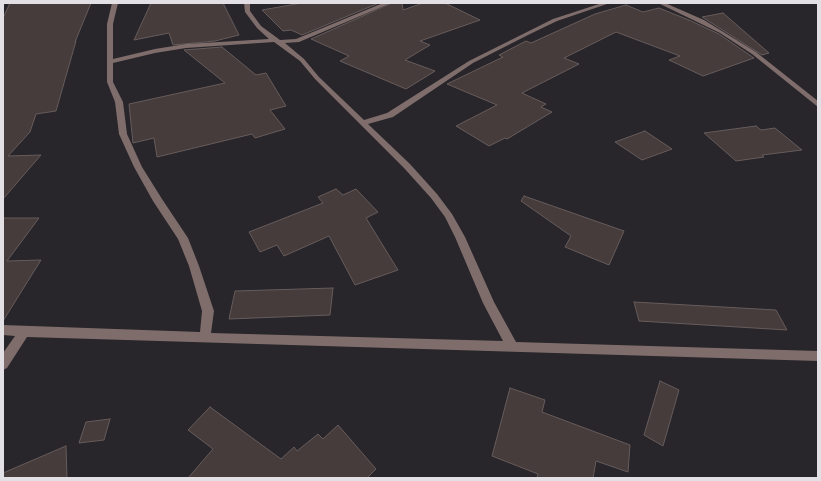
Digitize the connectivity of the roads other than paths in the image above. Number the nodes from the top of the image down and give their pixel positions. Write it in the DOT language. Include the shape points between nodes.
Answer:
graph roads {
  1 [pos="115,3"];
  2 [pos="247,3"];
  3 [pos="388,3"];
  4 [pos="607,3"];
  5 [pos="661,3"];
  6 [pos="278,41"];
  7 [pos="109,62"];
  8 [pos="818,105"];
  9 [pos="362,123"];
  10 [pos="3,330"];
  11 [pos="24,332"];
  12 [pos="205,337"];
  13 [pos="512,346"];
  14 [pos="818,356"];
  15 [pos="3,364"];
  1 -- 7 [label="street" via="110,24"];
  2 -- 6 [label="street" via="247,11 253,20 265,33"];
  3 -- 6 [label="street" via="297,41"];
  4 -- 9 [label="street" via="555,20 526,34 471,62 390,115"];
  5 -- 8 [label="street" via="722,32 754,53"];
  6 -- 7 [label="street" via="180,46"];
  6 -- 9 [label="street" via="302,60"];
  7 -- 12 [label="street" via="110,82 119,102 123,134 138,166 182,238 203,291 208,311"];
  9 -- 13 [label="street" via="407,166 449,216"];
  10 -- 11 [label="street"];
  11 -- 12 [label="street"];
  11 -- 15 [label="street"];
  12 -- 13 [label="street"];
  13 -- 14 [label="street"];
}
